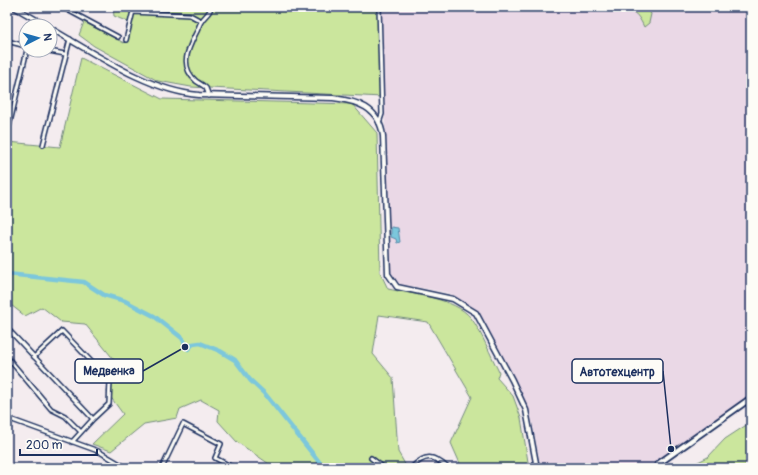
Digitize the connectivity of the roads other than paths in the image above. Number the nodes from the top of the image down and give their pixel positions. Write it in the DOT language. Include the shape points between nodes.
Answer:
graph roads {
  1 [pos="14,7"];
  2 [pos="62,7"];
  3 [pos="134,7"];
  4 [pos="211,7"];
  5 [pos="379,7"];
  6 [pos="133,12"];
  7 [pos="33,18"];
  8 [pos="201,21"];
  9 [pos="58,32"];
  10 [pos="118,37"];
  11 [pos="70,39"];
  12 [pos="126,40"];
  13 [pos="7,41"];
  14 [pos="18,44"];
  15 [pos="58,53"];
  16 [pos="65,54"];
  17 [pos="25,58"];
  18 [pos="208,96"];
  19 [pos="380,123"];
  20 [pos="7,135"];
  21 [pos="43,145"];
  22 [pos="7,328"];
  23 [pos="34,356"];
  24 [pos="7,357"];
  25 [pos="751,398"];
  26 [pos="7,418"];
  27 [pos="93,419"];
  28 [pos="81,432"];
  29 [pos="72,442"];
  30 [pos="371,458"];
  31 [pos="657,466"];
  32 [pos="127,468"];
  33 [pos="162,468"];
  34 [pos="234,468"];
  35 [pos="384,468"];
  36 [pos="411,468"];
  37 [pos="448,468"];
  38 [pos="537,468"];
  39 [pos="651,468"];
  1 -- 7 [label="street"];
  2 -- 10 [label="street"];
  3 -- 6 [label="street"];
  4 -- 8 [label="street" via="210,12"];
  5 -- 19 [label="street" via="382,114"];
  6 -- 8 [label="street" via="190,15"];
  6 -- 12 [label="street"];
  8 -- 18 [label="street" via="189,45 186,65 196,81 208,90"];
  9 -- 11 [label="street"];
  11 -- 16 [label="street"];
  11 -- 18 [label="street" via="148,82 178,93"];
  13 -- 14 [label="street"];
  15 -- 16 [label="street"];
  16 -- 21 [label="street"];
  17 -- 20 [label="street"];
  18 -- 19 [label="street" via="333,98 354,101 369,110"];
  19 -- 38 [label="street" via="383,136 388,274 397,287 453,299 476,313 526,410"];
  22 -- 23 [label="street"];
  23 -- 27 [label="street"];
  23 -- 27 [label="street" via="62,331 110,381 109,404"];
  24 -- 28 [label="street" via="51,409 65,416"];
  25 -- 31 [label="main road"];
  26 -- 29 [label="street"];
  27 -- 28 [label="street"];
  28 -- 29 [label="street"];
  29 -- 32 [label="street" via="98,452"];
  30 -- 35 [label="street"];
  31 -- 39 [label="street"];
  33 -- 34 [label="street" via="183,424 221,444 215,458"];
  36 -- 37 [label="street" via="420,459 429,457"];
}
